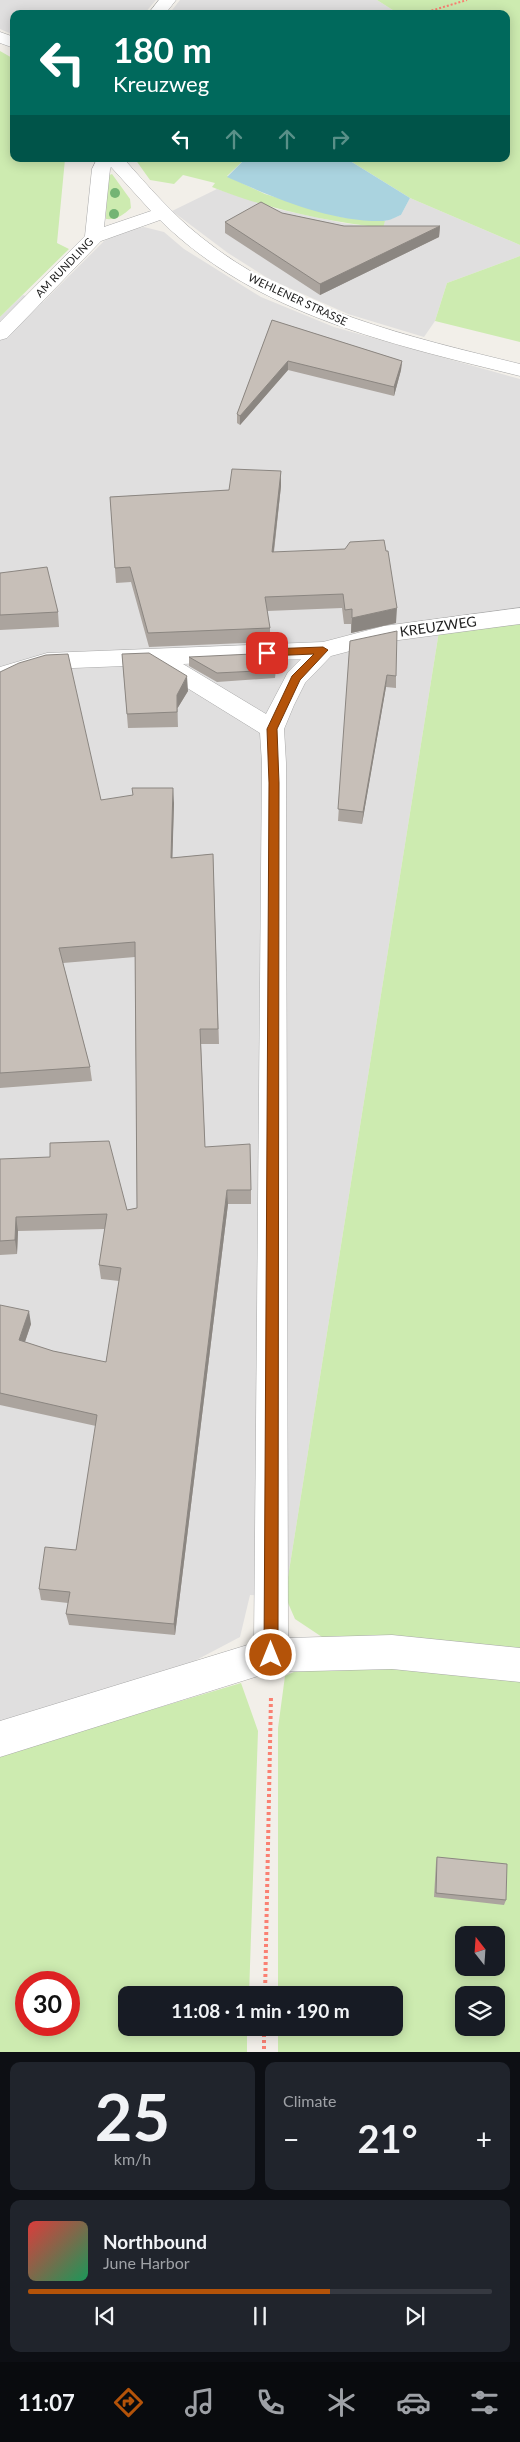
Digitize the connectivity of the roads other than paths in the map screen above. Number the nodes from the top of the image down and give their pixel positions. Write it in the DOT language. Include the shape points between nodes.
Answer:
graph roads {
  1 [pos="168,0"];
  2 [pos="159,10"];
  3 [pos="104,162"];
  4 [pos="117,162"];
  5 [pos="163,213"];
  6 [pos="94,237"];
  7 [pos="0,334"];
  8 [pos="520,370"];
  9 [pos="520,616"];
  10 [pos="323,650"];
  11 [pos="156,658"];
  12 [pos="0,675"];
  13 [pos="272,729"];
  14 [pos="271,1655"];
  15 [pos="520,1665"];
  16 [pos="0,1739"];
  1 -- 2 [label="street"];
  3 -- 6 [label="street, AM RUNDLING"];
  4 -- 5 [label="street, WEHLENER STRASSE"];
  5 -- 6 [label="street"];
  5 -- 8 [label="street, WEHLENER STRASSE" via="196,243 229,266 264,286 339,320"];
  6 -- 7 [label="street, AM RUNDLING"];
  9 -- 10 [label="street, KREUZWEG" via="384,634"];
  10 -- 11 [label="street, KREUZWEG"];
  10 -- 13 [label="street" via="296,678"];
  11 -- 12 [label="street, KREUZWEG" via="47,660"];
  11 -- 13 [label="street"];
  13 -- 14 [label="street"];
  14 -- 15 [label="street" via="392,1652"];
  14 -- 16 [label="street"];
}
